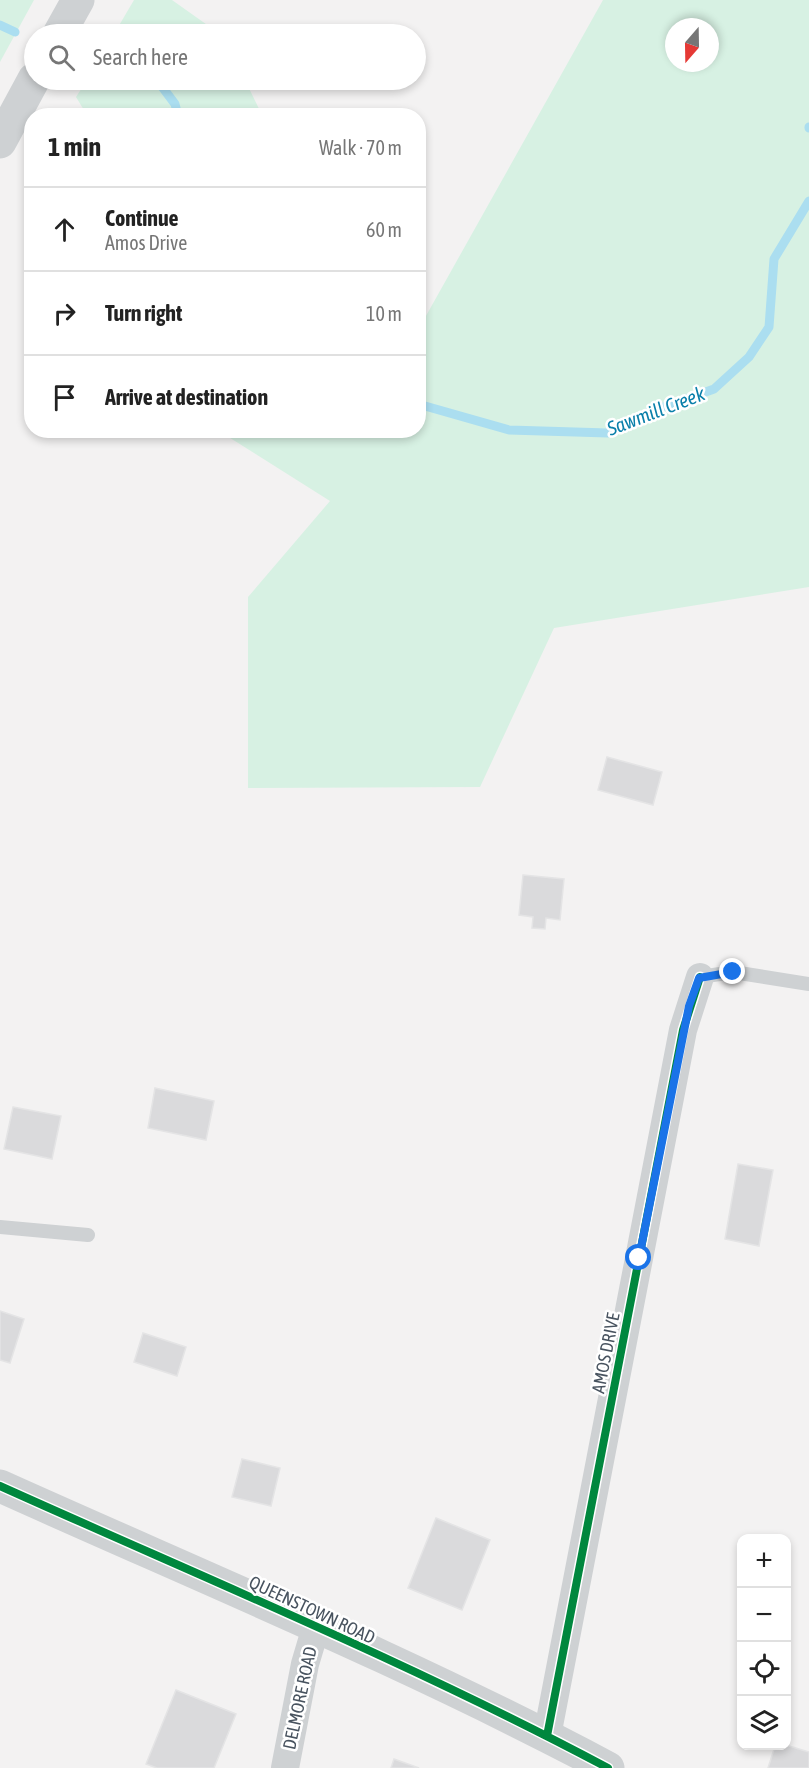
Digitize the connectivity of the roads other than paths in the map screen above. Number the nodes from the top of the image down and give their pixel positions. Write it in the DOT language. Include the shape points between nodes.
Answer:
graph roads {
  1 [pos="78,0"];
  2 [pos="65,24"];
  3 [pos="28,90"];
  4 [pos="0,142"];
  5 [pos="699,978"];
  6 [pos="809,984"];
  7 [pos="0,1227"];
  8 [pos="88,1235"];
  9 [pos="0,1486"];
  10 [pos="316,1628"];
  11 [pos="547,1736"];
  12 [pos="285,1768"];
  13 [pos="608,1768"];
  1 -- 2 [label="street"];
  3 -- 4 [label="street"];
  5 -- 6 [label="lane" via="733,972"];
  5 -- 11 [label="street, AMOS DRIVE" via="683,1030"];
  7 -- 8 [label="lane"];
  9 -- 10 [label="street, QUEENSTOWN ROAD"];
  10 -- 11 [label="street, QUEENSTOWN ROAD"];
  10 -- 12 [label="street, DELMORE ROAD"];
  11 -- 13 [label="street, QUEENSTOWN ROAD"];
}
